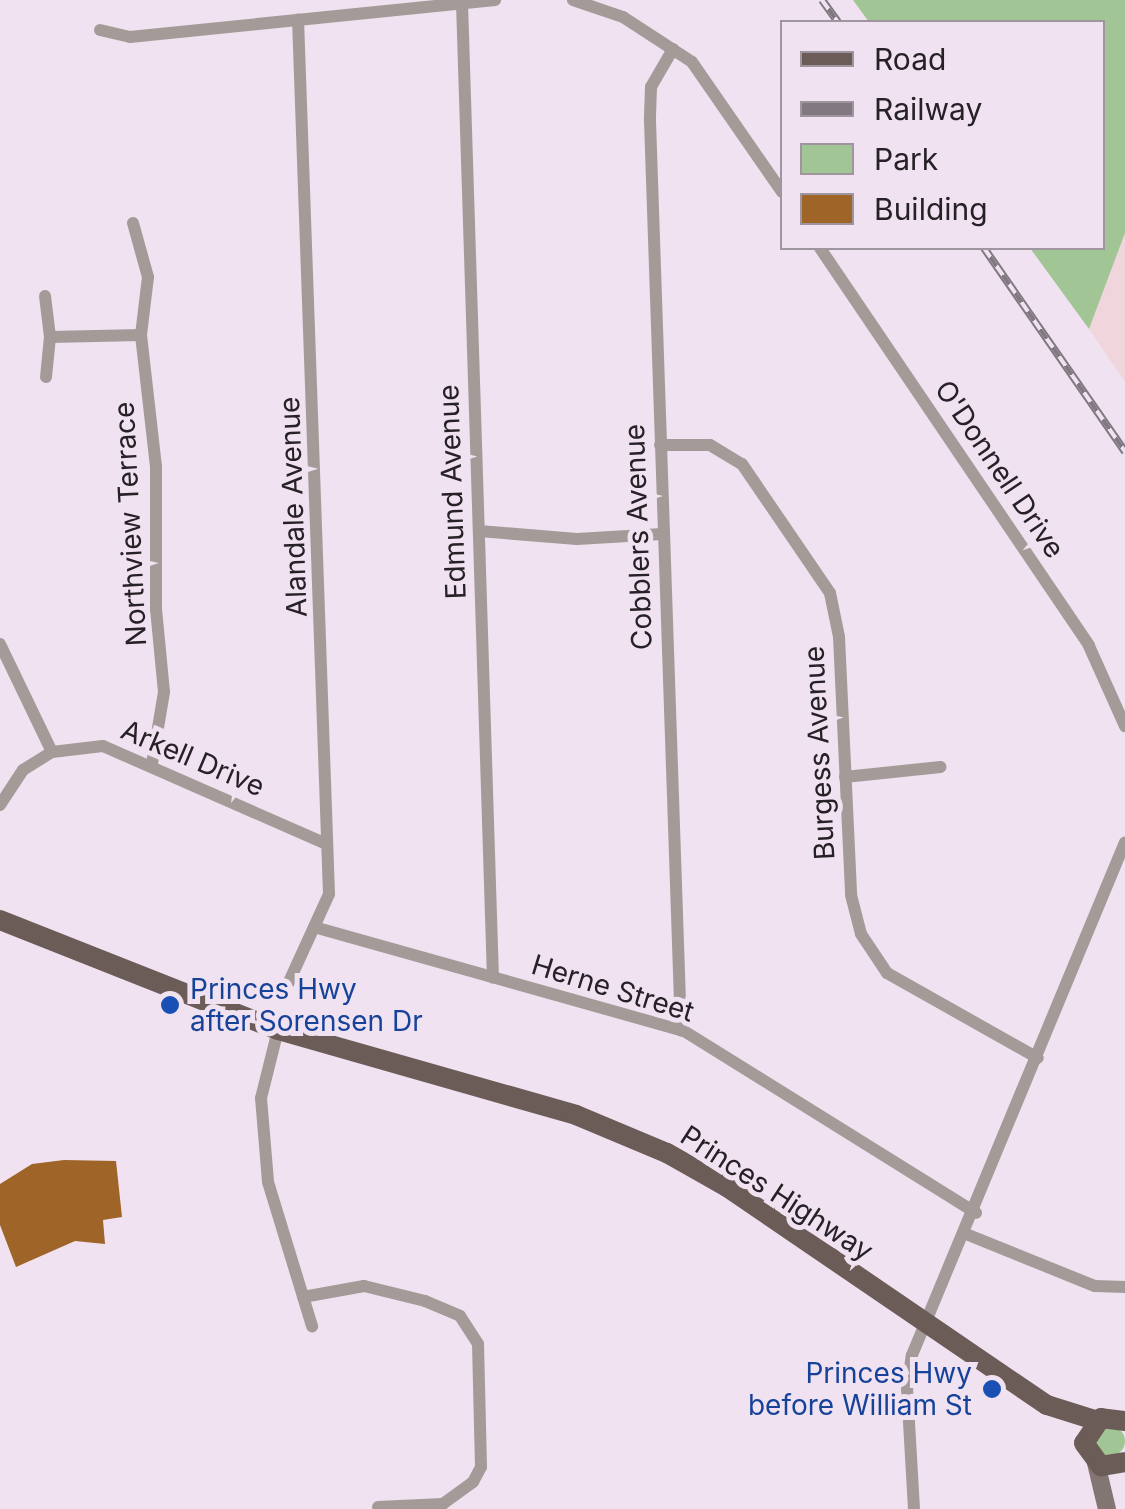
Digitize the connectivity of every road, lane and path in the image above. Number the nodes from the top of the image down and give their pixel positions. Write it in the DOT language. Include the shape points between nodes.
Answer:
graph roads {
  1 [pos="495,0"];
  2 [pos="574,0"];
  3 [pos="462,4"];
  4 [pos="298,20"];
  5 [pos="100,30"];
  6 [pos="674,48"];
  7 [pos="780,189"];
  8 [pos="133,223"];
  9 [pos="821,250"];
  10 [pos="45,296"];
  11 [pos="142,335"];
  12 [pos="50,337"];
  13 [pos="46,377"];
  14 [pos="660,445"];
  15 [pos="478,532"];
  16 [pos="662,534"];
  17 [pos="0,644"];
  18 [pos="1125,726"];
  19 [pos="52,752"];
  20 [pos="152,764"];
  21 [pos="940,767"];
  22 [pos="845,777"];
  23 [pos="1,796"];
  24 [pos="1125,842"];
  25 [pos="326,844"];
  26 [pos="0,920"];
  27 [pos="314,927"];
  28 [pos="492,978"];
  29 [pos="288,984"];
  30 [pos="278,1030"];
  31 [pos="681,1030"];
  32 [pos="1038,1058"];
  33 [pos="976,1213"];
  34 [pos="966,1234"];
  35 [pos="1125,1287"];
  36 [pos="303,1297"];
  37 [pos="928,1324"];
  38 [pos="312,1326"];
  39 [pos="1046,1405"];
  40 [pos="1095,1420"];
  41 [pos="1125,1421"];
  42 [pos="1084,1442"];
  43 [pos="1111,1464"];
  44 [pos="378,1506"];
  45 [pos="914,1509"];
  46 [pos="1107,1509"];
  1 -- 3 [label="street"];
  2 -- 6 [label="street" via="623,16"];
  3 -- 4 [label="street"];
  3 -- 15 [label="street, Edmund Avenue"];
  4 -- 5 [label="street" via="130,37"];
  4 -- 25 [label="street, Alandale Avenue"];
  6 -- 7 [label="street" via="709,83"];
  6 -- 14 [label="street, Cobblers Avenue" via="651,86"];
  8 -- 11 [label="street, Northview Terrace" via="148,277"];
  9 -- 18 [label="street, O'Donnell Drive" via="1089,646"];
  10 -- 12 [label="street"];
  11 -- 12 [label="street"];
  11 -- 20 [label="street, Northview Terrace" via="156,466 156,609 164,692"];
  12 -- 13 [label="street"];
  14 -- 16 [label="street, Cobblers Avenue"];
  14 -- 22 [label="street, Burgess Avenue" via="710,445 742,464 830,594 839,637"];
  15 -- 16 [label="street" via="577,539"];
  15 -- 28 [label="street, Edmund Avenue"];
  16 -- 31 [label="street, Cobblers Avenue"];
  17 -- 19 [label="street"];
  19 -- 20 [label="street, Arkell Drive" via="103,746"];
  19 -- 23 [label="street"];
  20 -- 25 [label="street, Arkell Drive"];
  21 -- 22 [label="street"];
  22 -- 32 [label="street, Burgess Avenue" via="851,896 861,934 886,973"];
  24 -- 32 [label="street"];
  25 -- 27 [label="street, Alandale Avenue" via="329,894"];
  26 -- 30 [label="main road, Princes Highway"];
  27 -- 28 [label="street, Herne Street"];
  27 -- 29 [label="street, Alandale Avenue"];
  28 -- 31 [label="street, Herne Street"];
  30 -- 36 [label="street" via="261,1111 270,1190"];
  30 -- 37 [label="main road, Princes Highway" via="576,1115 667,1153"];
  31 -- 33 [label="street, Herne Street"];
  32 -- 33 [label="street"];
  33 -- 34 [label="street"];
  34 -- 35 [label="street" via="1094,1286"];
  34 -- 37 [label="street"];
  36 -- 38 [label="street"];
  36 -- 44 [label="street" via="364,1286 425,1301 460,1316 478,1344 481,1467 473,1482 443,1504"];
  37 -- 39 [label="main road, Princes Highway"];
  37 -- 45 [label="street" via="907,1372"];
  39 -- 40 [label="main road, Princes Highway"];
  39 -- 42 [label="main road, Princes Highway"];
  40 -- 41 [label="main road, Princes Highway"];
  40 -- 42 [label="main road"];
  42 -- 43 [label="main road, Princes Highway"];
  43 -- 46 [label="street"];
}
